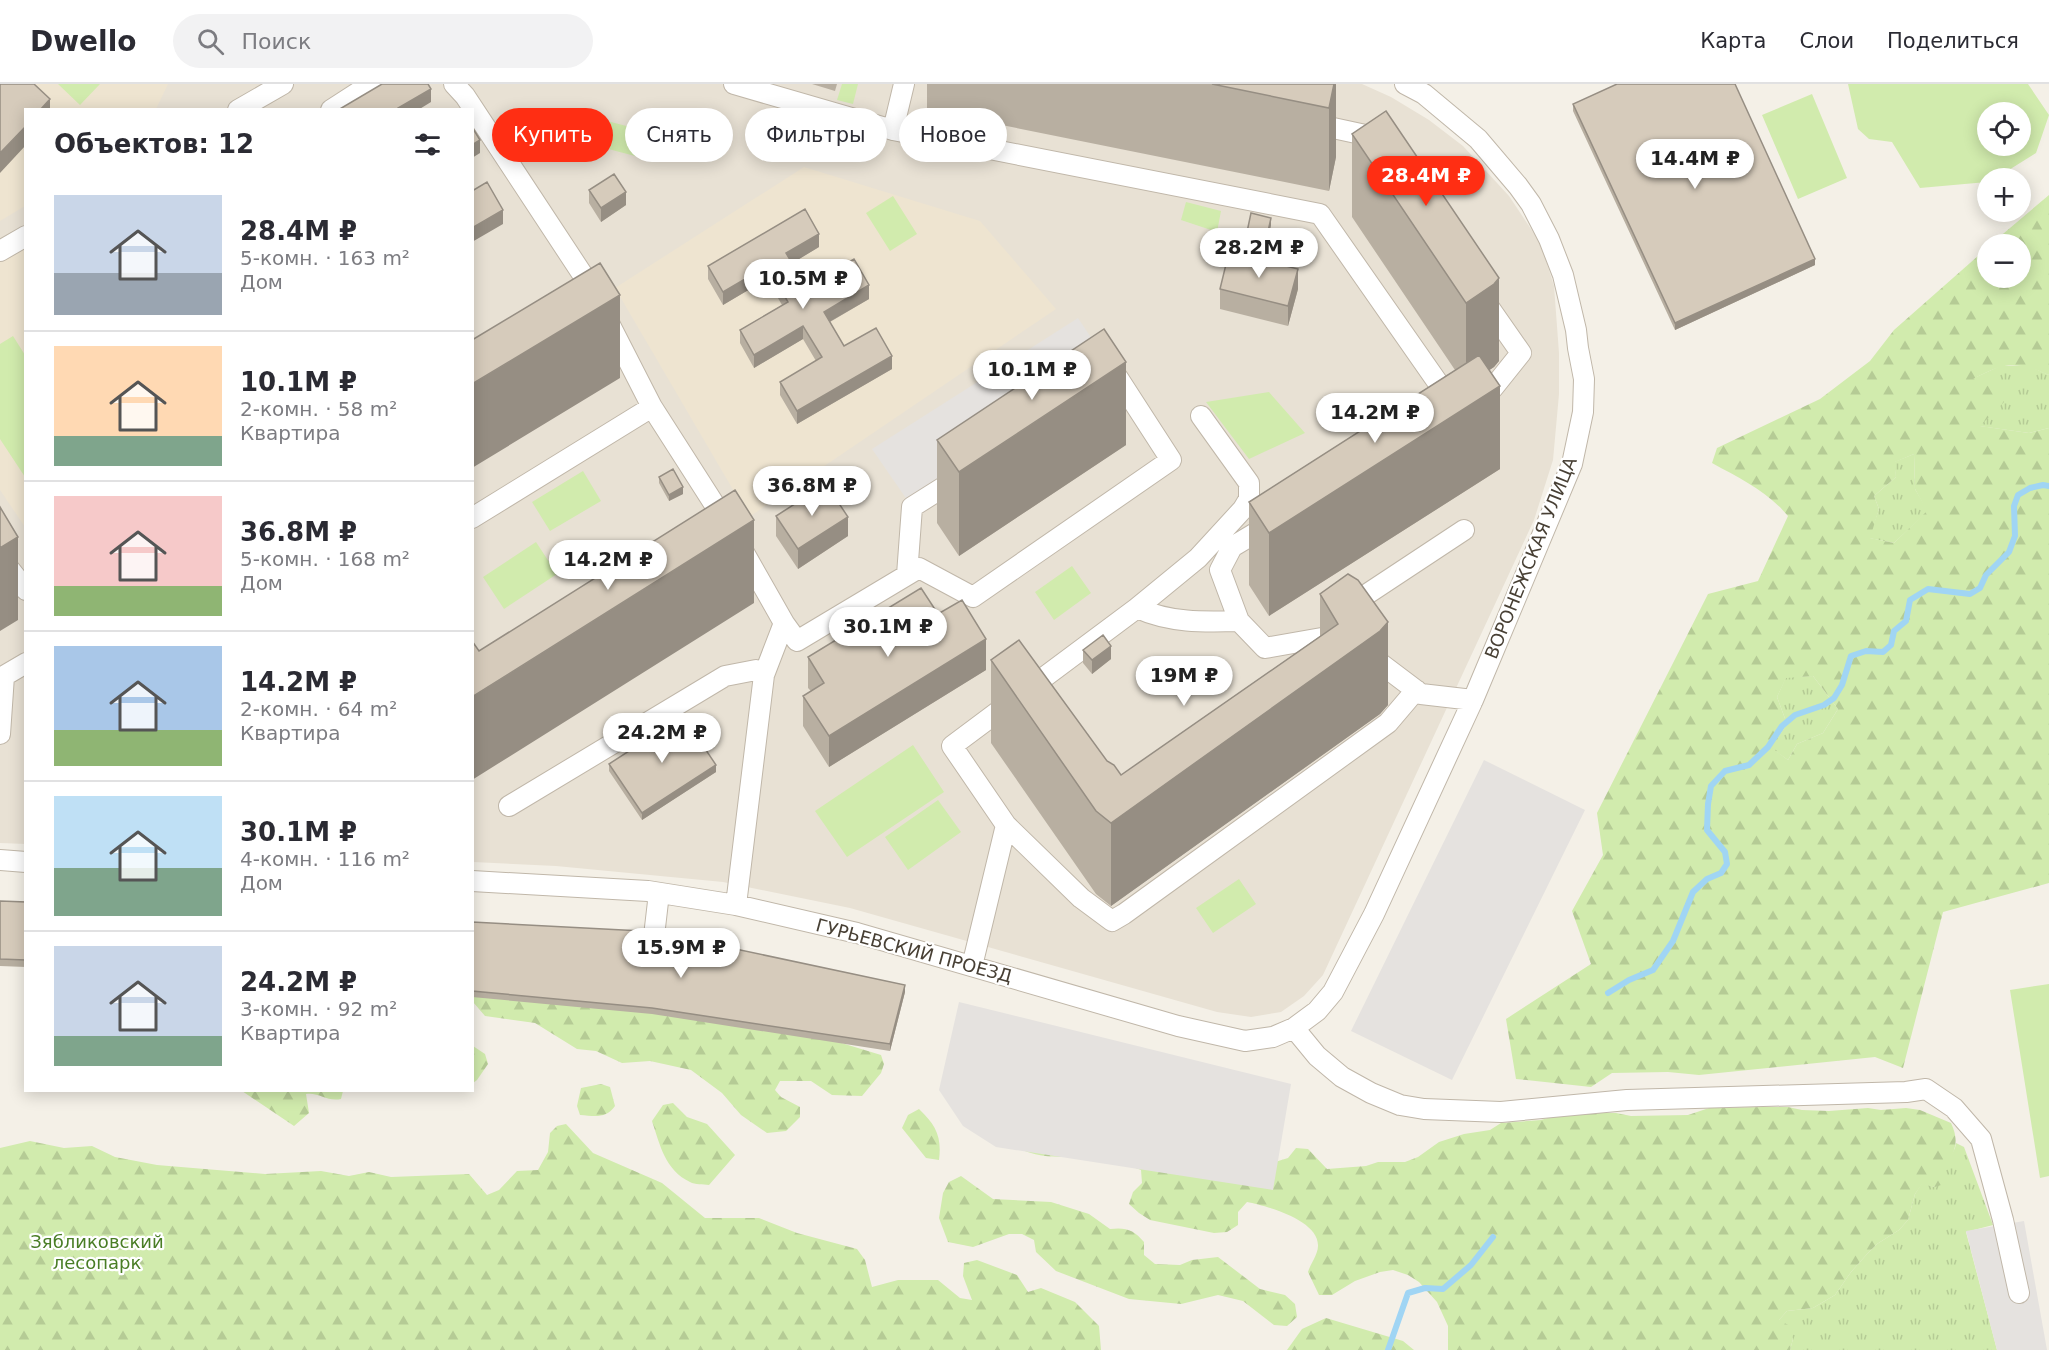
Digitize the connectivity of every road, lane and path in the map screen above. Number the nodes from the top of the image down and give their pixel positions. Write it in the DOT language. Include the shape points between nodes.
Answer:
graph roads {
  1 [pos="283,84"];
  2 [pos="372,84"];
  3 [pos="454,84"];
  4 [pos="734,84"];
  5 [pos="904,84"];
  6 [pos="1405,84"];
  7 [pos="241,108"];
  8 [pos="333,108"];
  9 [pos="473,108"];
  10 [pos="474,110"];
  11 [pos="1289,119"];
  12 [pos="893,130"];
  13 [pos="1383,154"];
  14 [pos="24,237"];
  15 [pos="0,251"];
  16 [pos="1475,287"];
  17 [pos="605,314"];
  18 [pos="584,326"];
  19 [pos="1088,397"];
  20 [pos="652,407"];
  21 [pos="1201,416"];
  22 [pos="971,470"];
  23 [pos="1292,511"];
  24 [pos="474,517"];
  25 [pos="1464,530"];
  26 [pos="734,535"];
  27 [pos="714,547"];
  28 [pos="0,557"];
  29 [pos="907,575"];
  30 [pos="24,587"];
  31 [pos="1137,608"];
  32 [pos="1239,621"];
  33 [pos="784,623"];
  34 [pos="1292,643"];
  35 [pos="1301,662"];
  36 [pos="24,664"];
  37 [pos="764,675"];
  38 [pos="2,677"];
  39 [pos="1416,690"];
  40 [pos="1016,698"];
  41 [pos="1473,700"];
  42 [pos="1030,716"];
  43 [pos="0,734"];
  44 [pos="509,806"];
  45 [pos="1006,825"];
  46 [pos="0,860"];
  47 [pos="24,862"];
  48 [pos="474,881"];
  49 [pos="659,893"];
  50 [pos="736,905"];
  51 [pos="654,936"];
  52 [pos="972,966"];
  53 [pos="1333,992"];
  54 [pos="1294,1028"];
  55 [pos="2019,1293"];
  1 -- 7 [label="street"];
  2 -- 8 [label="street"];
  3 -- 9 [label="street"];
  4 -- 12 [label="street"];
  5 -- 12 [label="street"];
  6 -- 41 [label="street, ВОРОНЕЖСКАЯ УЛИЦА" via="1465,126 1531,204 1563,275 1584,379 1583,412 1572,464"];
  10 -- 17 [label="street" via="588,281"];
  11 -- 13 [label="street" via="1370,136"];
  12 -- 16 [label="street" via="1320,214 1448,416 1493,388 1521,353"];
  14 -- 15 [label="street"];
  17 -- 18 [label="street"];
  17 -- 20 [label="street"];
  19 -- 29 [label="street" via="1118,378 1171,460 973,597 919,568"];
  20 -- 24 [label="street"];
  20 -- 26 [label="street"];
  21 -- 31 [label="street" via="1249,483 1249,498 1244,510 1198,558"];
  22 -- 29 [label="street" via="912,507"];
  23 -- 32 [label="street" via="1232,547 1220,570"];
  25 -- 34 [label="street"];
  26 -- 27 [label="street"];
  26 -- 33 [label="street"];
  28 -- 30 [label="street"];
  29 -- 33 [label="street" via="796,641"];
  31 -- 32 [label="street" via="1155,616 1191,622"];
  31 -- 40 [label="street"];
  32 -- 34 [label="street" via="1265,648"];
  33 -- 37 [label="street"];
  34 -- 35 [label="street"];
  34 -- 39 [label="street" via="1333,636 1371,656"];
  36 -- 38 [label="street"];
  37 -- 44 [label="street" via="756,670 725,676"];
  37 -- 50 [label="street"];
  38 -- 43 [label="street"];
  39 -- 41 [label="street" via="1421,694"];
  39 -- 45 [label="street" via="1388,723 1112,921 1081,898"];
  40 -- 42 [label="street"];
  40 -- 45 [label="street" via="952,746"];
  41 -- 53 [label="street, ВОРОНЕЖСКАЯ УЛИЦА" via="1374,914"];
  45 -- 52 [label="street"];
  46 -- 47 [label="street"];
  48 -- 49 [label="street, ГУРЬЕВСКИЙ ПРОЕЗД"];
  49 -- 50 [label="street, ГУРЬЕВСКИЙ ПРОЕЗД"];
  49 -- 51 [label="street"];
  50 -- 52 [label="street, ГУРЬЕВСКИЙ ПРОЕЗД" via="857,933"];
  52 -- 54 [label="street, ГУРЬЕВСКИЙ ПРОЕЗД" via="1178,1026 1245,1041 1273,1037"];
  53 -- 54 [label="street, ГУРЬЕВСКИЙ ПРОЕЗД" via="1317,1011"];
  54 -- 55 [label="street" via="1317,1056 1342,1077 1400,1105 1424,1108 1501,1112 1627,1100 1926,1089 1954,1108 1981,1139"];
}
